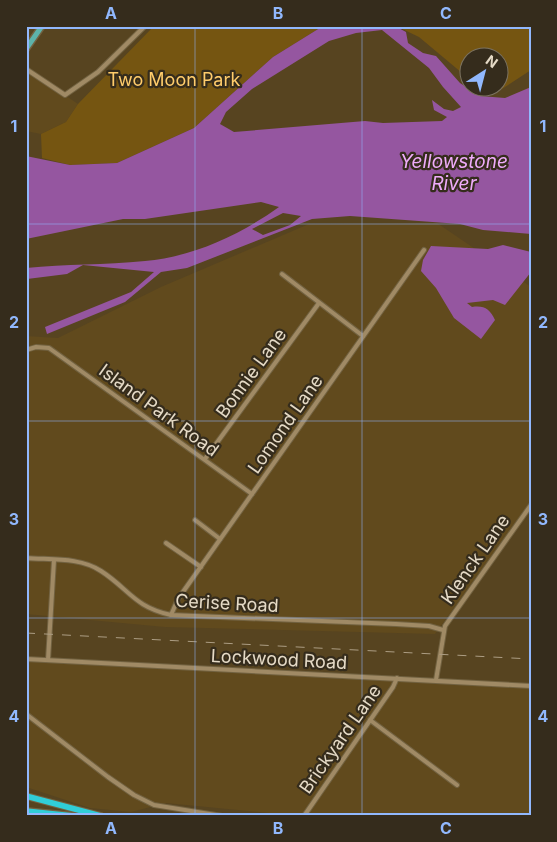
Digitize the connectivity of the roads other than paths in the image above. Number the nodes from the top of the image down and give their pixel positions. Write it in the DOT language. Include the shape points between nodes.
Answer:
graph roads {
  1 [pos="145,26"];
  2 [pos="40,27"];
  3 [pos="26,50"];
  4 [pos="26,69"];
  5 [pos="424,250"];
  6 [pos="282,274"];
  7 [pos="320,303"];
  8 [pos="363,336"];
  9 [pos="26,350"];
  10 [pos="205,459"];
  11 [pos="252,494"];
  12 [pos="531,504"];
  13 [pos="195,520"];
  14 [pos="220,539"];
  15 [pos="166,543"];
  16 [pos="26,558"];
  17 [pos="54,560"];
  18 [pos="201,567"];
  19 [pos="171,615"];
  20 [pos="443,630"];
  21 [pos="26,659"];
  22 [pos="48,660"];
  23 [pos="397,678"];
  24 [pos="436,680"];
  25 [pos="531,686"];
  26 [pos="26,714"];
  27 [pos="370,720"];
  28 [pos="457,785"];
  29 [pos="26,796"];
  30 [pos="26,811"];
  31 [pos="74,816"];
  32 [pos="101,816"];
  33 [pos="222,816"];
  34 [pos="304,816"];
  1 -- 4 [label="street" via="98,72 65,95"];
  2 -- 3 [label="main road"];
  5 -- 8 [label="street, Lomond Lane"];
  6 -- 7 [label="street"];
  7 -- 8 [label="street"];
  7 -- 10 [label="street, Bonnie Lane"];
  8 -- 11 [label="street, Lomond Lane"];
  9 -- 10 [label="street, Island Park Road" via="49,348"];
  10 -- 11 [label="street, Island Park Road"];
  11 -- 14 [label="street, Lomond Lane"];
  12 -- 20 [label="street, Klenck Lane"];
  13 -- 14 [label="street"];
  14 -- 18 [label="street, Lomond Lane"];
  15 -- 18 [label="street"];
  16 -- 17 [label="street, Cerise Road"];
  17 -- 19 [label="street, Cerise Road" via="77,561 101,570 137,602 153,611"];
  17 -- 22 [label="street"];
  18 -- 19 [label="street, Lomond Lane" via="178,599"];
  19 -- 20 [label="street, Cerise Road" via="396,624"];
  20 -- 24 [label="street"];
  21 -- 22 [label="street, Lockwood Road"];
  22 -- 23 [label="street, Lockwood Road"];
  23 -- 24 [label="street, Lockwood Road"];
  23 -- 27 [label="street, Brickyard Lane"];
  24 -- 25 [label="street, Lockwood Road"];
  26 -- 33 [label="street" via="134,795 154,805"];
  27 -- 28 [label="street"];
  27 -- 34 [label="street, Brickyard Lane"];
  29 -- 32 [label="highway"];
  30 -- 31 [label="highway"];
}
